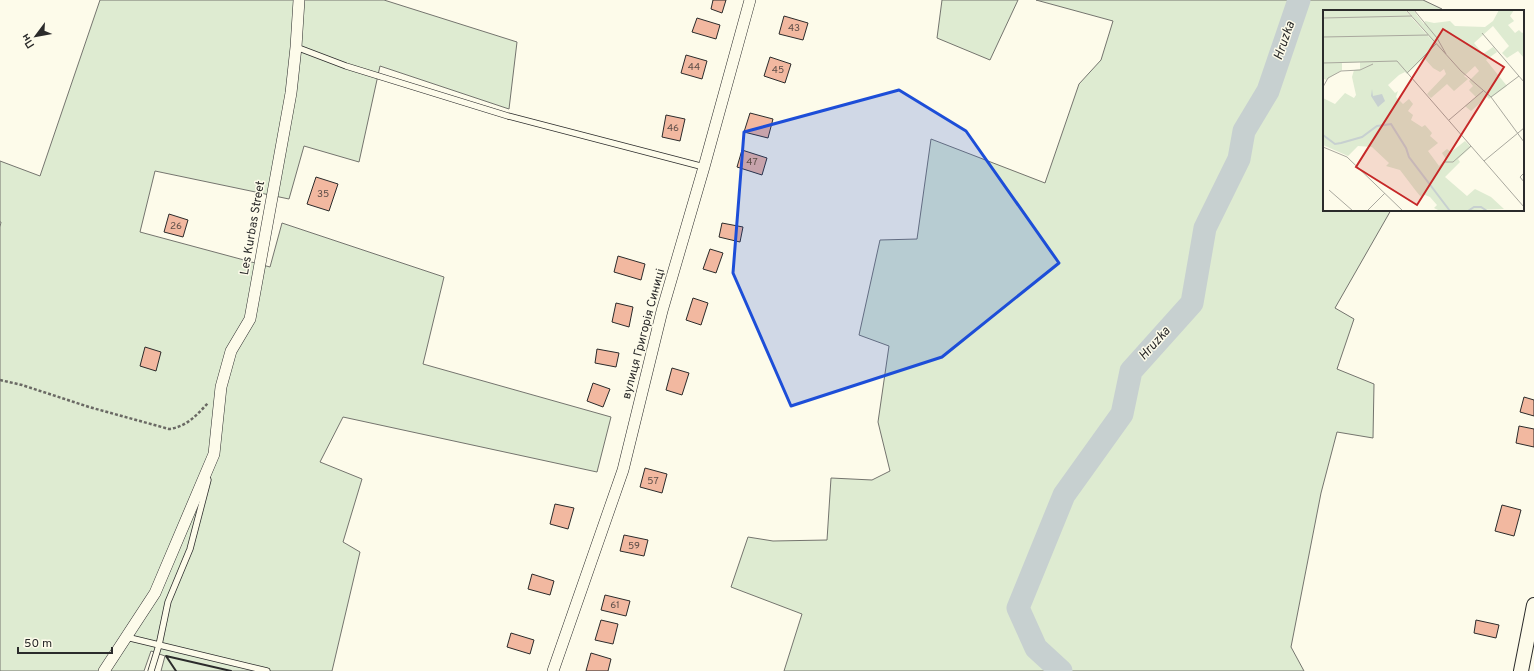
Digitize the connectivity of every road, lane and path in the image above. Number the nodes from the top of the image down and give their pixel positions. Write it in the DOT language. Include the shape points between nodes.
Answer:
graph roads {
  1 [pos="299,0"];
  2 [pos="750,0"];
  3 [pos="296,46"];
  4 [pos="704,167"];
  5 [pos="0,380"];
  6 [pos="221,387"];
  7 [pos="214,454"];
  8 [pos="1534,605"];
  9 [pos="126,637"];
  10 [pos="158,645"];
  11 [pos="104,671"];
  12 [pos="151,671"];
  13 [pos="267,671"];
  14 [pos="553,671"];
  15 [pos="1521,671"];
  1 -- 3 [label="street, Les Kurbas Street"];
  2 -- 4 [label="street, вулиця Григорія Синиці"];
  3 -- 4 [label="lane" via="346,66 508,116"];
  3 -- 6 [label="street, Les Kurbas Street" via="291,92 250,319 231,351"];
  4 -- 14 [label="street, вулиця Григорія Синиці" via="662,311 622,470"];
  5 -- 6 [label="path" via="170,429 181,428 201,411"];
  6 -- 7 [label="street, Les Kurbas Street"];
  7 -- 9 [label="street, Les Kurbas Street" via="155,593"];
  7 -- 10 [label="lane" via="190,549 168,602"];
  8 -- 15 [label="street"];
  9 -- 10 [label="lane"];
  9 -- 11 [label="street, Les Kurbas Street"];
  10 -- 12 [label="lane"];
  10 -- 13 [label="lane"];
}
